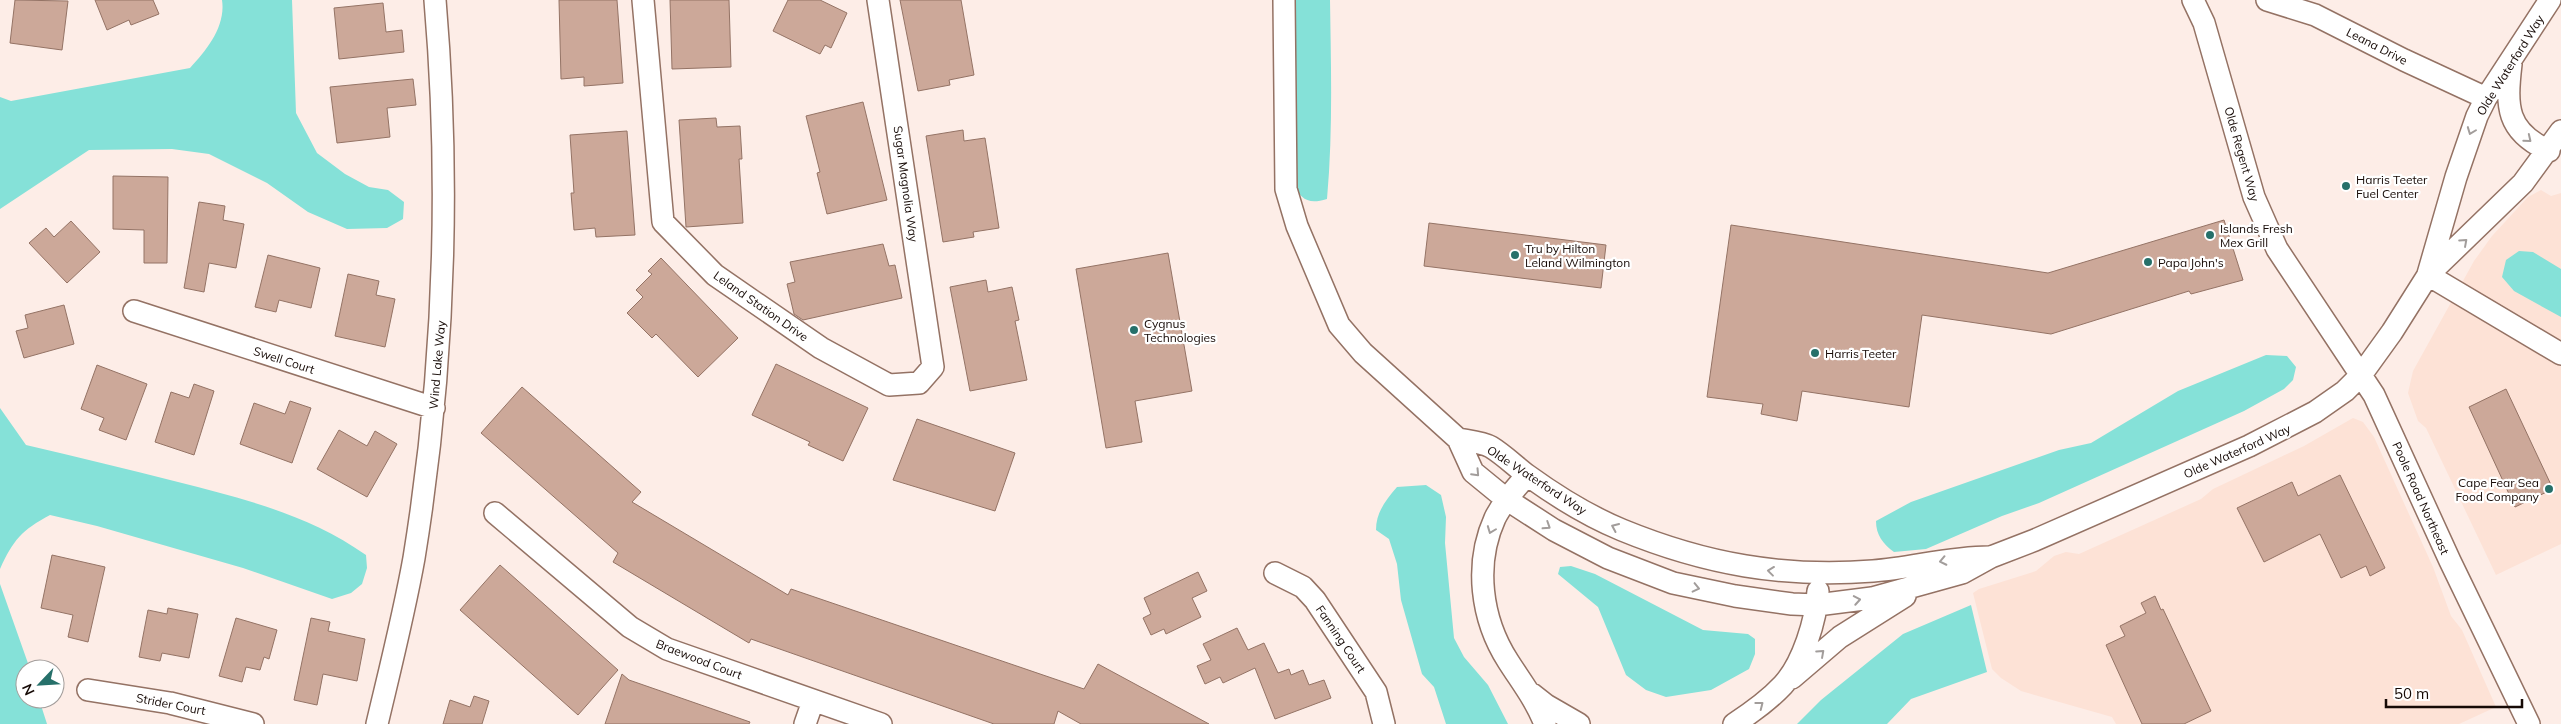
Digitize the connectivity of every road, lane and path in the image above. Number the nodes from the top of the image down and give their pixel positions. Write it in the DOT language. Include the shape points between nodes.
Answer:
graph roads {
  1 [pos="435,0"];
  2 [pos="644,0"];
  3 [pos="878,0"];
  4 [pos="1284,0"];
  5 [pos="2267,0"];
  6 [pos="2550,0"];
  7 [pos="2200,1"];
  8 [pos="2512,61"];
  9 [pos="2486,98"];
  10 [pos="2561,131"];
  11 [pos="2549,151"];
  12 [pos="2428,275"];
  13 [pos="134,311"];
  14 [pos="2561,354"];
  15 [pos="933,367"];
  16 [pos="2361,374"];
  17 [pos="434,408"];
  18 [pos="1458,439"];
  19 [pos="1527,475"];
  20 [pos="1506,498"];
  21 [pos="495,513"];
  22 [pos="1991,557"];
  23 [pos="1275,573"];
  24 [pos="1820,574"];
  25 [pos="1930,583"];
  26 [pos="1818,605"];
  27 [pos="1784,684"];
  28 [pos="88,690"];
  29 [pos="1530,692"];
  30 [pos="813,700"];
  31 [pos="253,724"];
  32 [pos="377,724"];
  33 [pos="805,724"];
  34 [pos="881,724"];
  35 [pos="1384,724"];
  36 [pos="1545,724"];
  37 [pos="1579,724"];
  38 [pos="1734,724"];
  39 [pos="2529,724"];
  1 -- 17 [label="street, Wind Lake Way" via="444,118 444,264"];
  2 -- 15 [label="street, Leland Station Drive" via="663,222 715,274 821,348 889,385 920,383"];
  3 -- 15 [label="street, Sugar Magnolia Way"];
  4 -- 18 [label="street" via="1286,189 1297,226 1339,325 1363,353"];
  5 -- 9 [label="street, Leana Drive" via="2314,15"];
  6 -- 8 [label="street, Olde Waterford Way"];
  7 -- 16 [label="street, Olde Regent Way" via="2254,197 2264,222 2294,275"];
  8 -- 9 [label="street, Olde Waterford Way"];
  8 -- 11 [label="street, one-way" via="2509,96 2514,125 2530,142"];
  9 -- 12 [label="street, Olde Waterford Way, one-way" via="2468,142"];
  10 -- 11 [label="street, Olde Waterford Way"];
  12 -- 11 [label="street, Olde Waterford Way, one-way" via="2500,208"];
  12 -- 14 [label="street"];
  12 -- 16 [label="street, Olde Waterford Way"];
  13 -- 17 [label="street, Swell Court"];
  16 -- 22 [label="street, Olde Waterford Way" via="2330,402 2295,424"];
  16 -- 39 [label="street, Poole Road Northeast"];
  17 -- 32 [label="street, Wind Lake Way" via="413,559"];
  18 -- 19 [label="street, Olde Waterford Way" via="1490,447"];
  18 -- 20 [label="street, Olde Waterford Way, one-way" via="1473,472"];
  19 -- 20 [label="street"];
  24 -- 19 [label="street, Olde Waterford Way, one-way" via="1766,571 1672,548 1601,521"];
  20 -- 26 [label="street, Olde Waterford Way, one-way" via="1582,546 1673,583 1735,596"];
  20 -- 29 [label="street, one-way" via="1486,543 1482,576 1484,596 1499,646"];
  21 -- 30 [label="street, Braewood Court" via="648,639 690,658"];
  22 -- 24 [label="street, Olde Waterford Way, one-way" via="1960,557 1902,568"];
  22 -- 25 [label="street, Olde Waterford Way" via="1962,573"];
  23 -- 35 [label="street, Fanning Court" via="1303,587 1315,600 1376,692"];
  24 -- 26 [label="street"];
  26 -- 25 [label="street, Olde Waterford Way, one-way" via="1872,598"];
  27 -- 25 [label="street, one-way" via="1840,637"];
  26 -- 27 [label="street" via="1813,625"];
  38 -- 27 [label="street, one-way"];
  28 -- 31 [label="street, Strider Court" via="170,703"];
  29 -- 36 [label="street"];
  29 -- 37 [label="street"];
  30 -- 33 [label="street"];
  30 -- 34 [label="street, Braewood Court"];
}
